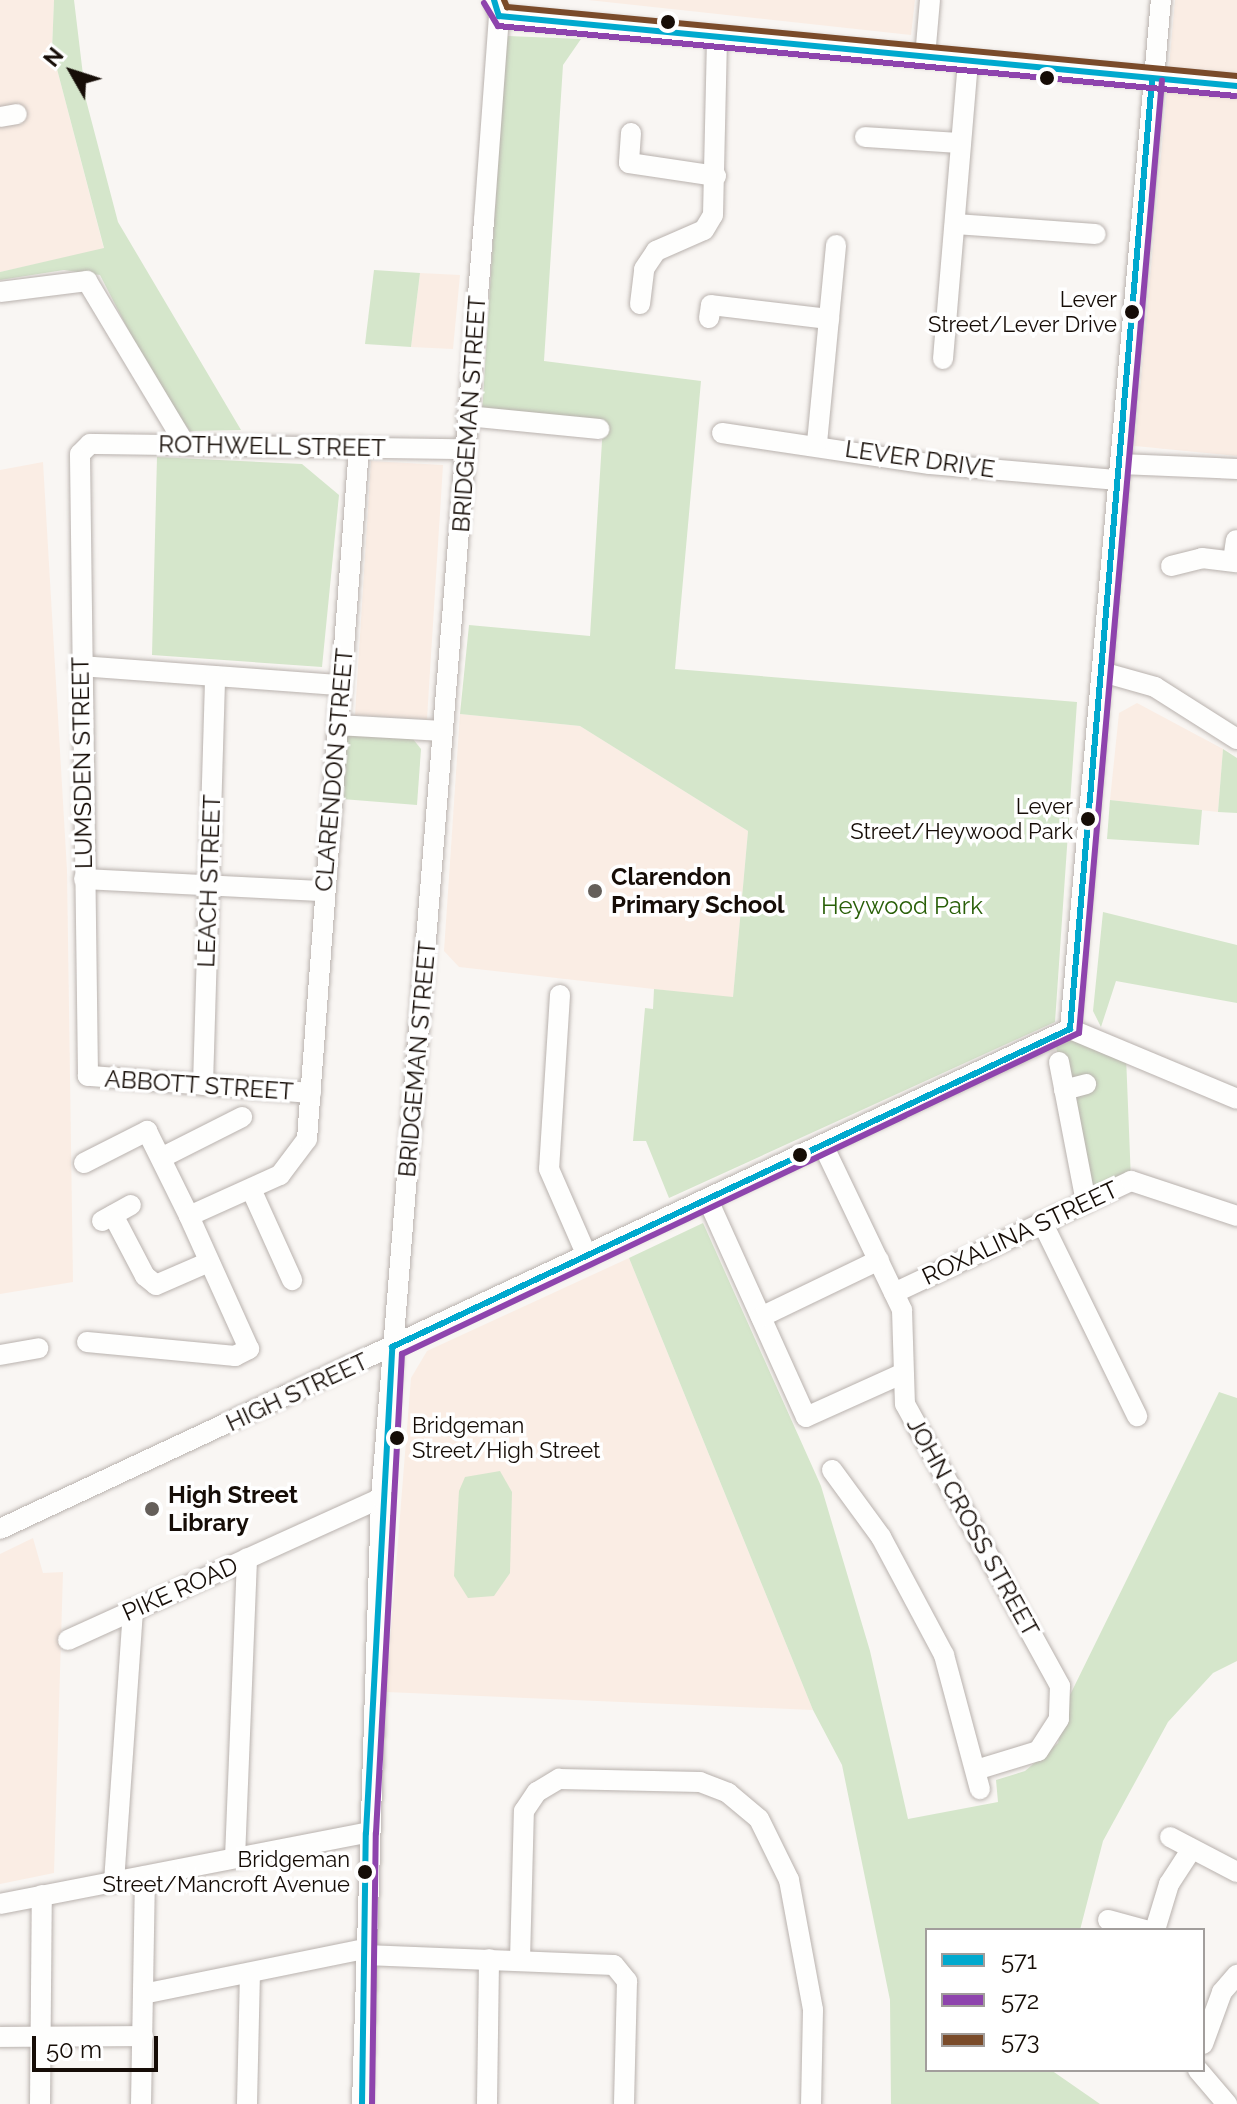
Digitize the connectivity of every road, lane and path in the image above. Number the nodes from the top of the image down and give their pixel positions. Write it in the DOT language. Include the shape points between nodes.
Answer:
graph roads {
  1 [pos="930,0"];
  2 [pos="1161,0"];
  3 [pos="497,8"];
  4 [pos="717,37"];
  5 [pos="925,57"];
  6 [pos="968,61"];
  7 [pos="1152,80"];
  8 [pos="1237,86"];
  9 [pos="631,133"];
  10 [pos="865,137"];
  11 [pos="961,143"];
  12 [pos="716,176"];
  13 [pos="955,224"];
  14 [pos="1096,234"];
  15 [pos="836,245"];
  16 [pos="0,292"];
  17 [pos="640,304"];
  18 [pos="709,318"];
  19 [pos="829,319"];
  20 [pos="943,359"];
  21 [pos="467,416"];
  22 [pos="599,429"];
  23 [pos="722,433"];
  24 [pos="817,443"];
  25 [pos="185,444"];
  26 [pos="359,447"];
  27 [pos="465,449"];
  28 [pos="82,450"];
  29 [pos="1237,469"];
  30 [pos="1119,472"];
  31 [pos="1236,540"];
  32 [pos="1235,562"];
  33 [pos="1171,566"];
  34 [pos="80,666"];
  35 [pos="1102,672"];
  36 [pos="215,676"];
  37 [pos="341,685"];
  38 [pos="338,725"];
  39 [pos="442,731"];
  40 [pos="1237,739"];
  41 [pos="84,879"];
  42 [pos="209,885"];
  43 [pos="325,891"];
  44 [pos="560,995"];
  45 [pos="1070,1029"];
  46 [pos="1059,1062"];
  47 [pos="88,1076"];
  48 [pos="1086,1084"];
  49 [pos="203,1085"];
  50 [pos="1064,1090"];
  51 [pos="311,1093"];
  52 [pos="1237,1099"];
  53 [pos="230,1116"];
  54 [pos="824,1147"];
  55 [pos="161,1158"];
  56 [pos="84,1163"];
  57 [pos="251,1189"];
  58 [pos="708,1200"];
  59 [pos="1086,1202"];
  60 [pos="115,1214"];
  61 [pos="189,1216"];
  62 [pos="1237,1216"];
  63 [pos="1043,1224"];
  64 [pos="300,1246"];
  65 [pos="281,1256"];
  66 [pos="587,1256"];
  67 [pos="879,1260"];
  68 [pos="209,1262"];
  69 [pos="292,1280"];
  70 [pos="894,1293"];
  71 [pos="761,1317"];
  72 [pos="87,1342"];
  73 [pos="392,1347"];
  74 [pos="38,1348"];
  75 [pos="0,1355"];
  76 [pos="899,1375"];
  77 [pos="1137,1416"];
  78 [pos="832,1470"];
  79 [pos="381,1498"];
  80 [pos="0,1529"];
  81 [pos="247,1558"];
  82 [pos="133,1610"];
  83 [pos="68,1640"];
  84 [pos="366,1833"];
  85 [pos="1170,1837"];
  86 [pos="1189,1853"];
  87 [pos="235,1858"];
  88 [pos="1237,1872"];
  89 [pos="145,1876"];
  90 [pos="114,1882"];
  91 [pos="42,1895"];
  92 [pos="0,1904"];
  93 [pos="1108,1920"];
  94 [pos="1138,1928"];
  95 [pos="1156,1928"];
  96 [pos="365,1952"];
  97 [pos="489,1959"];
  98 [pos="520,1960"];
  99 [pos="250,1973"];
  100 [pos="1237,1975"];
  101 [pos="143,1994"];
  102 [pos="143,2036"];
  103 [pos="0,2037"];
  104 [pos="41,2037"];
  105 [pos="1205,2039"];
  106 [pos="1200,2072"];
  107 [pos="40,2104"];
  108 [pos="141,2104"];
  109 [pos="247,2104"];
  110 [pos="362,2104"];
  111 [pos="487,2104"];
  112 [pos="624,2104"];
  113 [pos="811,2104"];
  114 [pos="1227,2104"];
  1 -- 5 [label="street"];
  2 -- 7 [label="street"];
  3 -- 4 [label="street"];
  3 -- 21 [label="street, BRIDGEMAN STREET"];
  4 -- 5 [label="street"];
  4 -- 12 [label="street" via="710,107"];
  5 -- 6 [label="street"];
  6 -- 7 [label="street"];
  6 -- 11 [label="street"];
  7 -- 8 [label="street"];
  7 -- 30 [label="street"];
  9 -- 12 [label="street" via="629,163"];
  10 -- 11 [label="street"];
  11 -- 13 [label="street"];
  12 -- 17 [label="street" via="710,223 656,251 644,269"];
  13 -- 14 [label="street"];
  13 -- 20 [label="street"];
  15 -- 19 [label="street"];
  16 -- 25 [label="street" via="87,281"];
  18 -- 19 [label="street" via="711,305"];
  19 -- 24 [label="street"];
  21 -- 22 [label="street"];
  21 -- 27 [label="street, BRIDGEMAN STREET"];
  23 -- 24 [label="street, LEVER DRIVE"];
  24 -- 30 [label="street, LEVER DRIVE" via="934,464"];
  25 -- 26 [label="street, ROTHWELL STREET"];
  25 -- 28 [label="street, ROTHWELL STREET" via="90,444"];
  26 -- 27 [label="street, ROTHWELL STREET"];
  26 -- 37 [label="street, CLARENDON STREET"];
  27 -- 39 [label="street, BRIDGEMAN STREET"];
  28 -- 34 [label="street, LUMSDEN STREET"];
  29 -- 30 [label="street, LEVER DRIVE"];
  30 -- 35 [label="street"];
  31 -- 32 [label="street"];
  32 -- 33 [label="street" via="1202,558"];
  34 -- 36 [label="street"];
  34 -- 41 [label="street, LUMSDEN STREET"];
  35 -- 40 [label="street" via="1155,687"];
  35 -- 45 [label="street"];
  36 -- 37 [label="street"];
  36 -- 42 [label="street, LEACH STREET"];
  37 -- 38 [label="street, CLARENDON STREET"];
  38 -- 39 [label="street"];
  38 -- 43 [label="street, CLARENDON STREET"];
  39 -- 73 [label="street, BRIDGEMAN STREET"];
  41 -- 42 [label="street"];
  41 -- 47 [label="street, LUMSDEN STREET"];
  42 -- 43 [label="street"];
  42 -- 49 [label="street, LEACH STREET"];
  43 -- 51 [label="street, CLARENDON STREET"];
  44 -- 66 [label="street" via="549,1169"];
  45 -- 52 [label="street"];
  45 -- 54 [label="street, HIGH STREET"];
  46 -- 50 [label="street"];
  47 -- 49 [label="street, ABBOTT STREET"];
  48 -- 50 [label="street"];
  49 -- 51 [label="street, ABBOTT STREET"];
  50 -- 59 [label="street"];
  51 -- 57 [label="street, CLARENDON STREET" via="303,1153"];
  53 -- 55 [label="street"];
  54 -- 58 [label="street, HIGH STREET"];
  54 -- 67 [label="street, JOHN CROSS STREET"];
  55 -- 56 [label="street" via="147,1131"];
  55 -- 61 [label="street"];
  57 -- 61 [label="street, CLARENDON STREET"];
  57 -- 65 [label="street"];
  58 -- 66 [label="street, HIGH STREET"];
  58 -- 71 [label="street"];
  59 -- 62 [label="street, ROXALINA STREET" via="1142,1181"];
  59 -- 63 [label="street, ROXALINA STREET"];
  60 -- 68 [label="street" via="156,1285"];
  61 -- 68 [label="street"];
  63 -- 70 [label="street, ROXALINA STREET"];
  63 -- 77 [label="street"];
  64 -- 65 [label="street"];
  65 -- 69 [label="street"];
  66 -- 73 [label="street, HIGH STREET"];
  67 -- 70 [label="street, JOHN CROSS STREET"];
  67 -- 71 [label="street"];
  68 -- 72 [label="street" via="249,1349 235,1356"];
  70 -- 76 [label="street, JOHN CROSS STREET" via="903,1318"];
  71 -- 76 [label="street" via="806,1417"];
  73 -- 79 [label="street, BRIDGEMAN STREET"];
  73 -- 80 [label="street, HIGH STREET"];
  74 -- 75 [label="street"];
  76 -- 78 [label="street, JOHN CROSS STREET" via="918,1432 1060,1686 1059,1719 1038,1751 978,1780 944,1655 888,1548"];
  79 -- 81 [label="street, PIKE ROAD"];
  79 -- 84 [label="street, BRIDGEMAN STREET"];
  81 -- 82 [label="street, PIKE ROAD"];
  81 -- 87 [label="street"];
  82 -- 83 [label="street, PIKE ROAD"];
  82 -- 90 [label="street"];
  84 -- 87 [label="street"];
  84 -- 96 [label="street, BRIDGEMAN STREET"];
  85 -- 86 [label="street"];
  86 -- 88 [label="street"];
  86 -- 95 [label="street" via="1169,1884"];
  87 -- 89 [label="street"];
  89 -- 90 [label="street"];
  89 -- 101 [label="street"];
  90 -- 91 [label="street"];
  91 -- 92 [label="street"];
  91 -- 104 [label="street"];
  93 -- 94 [label="street"];
  96 -- 97 [label="street"];
  96 -- 99 [label="street"];
  96 -- 110 [label="street, BRIDGEMAN STREET"];
  97 -- 98 [label="street"];
  97 -- 111 [label="street"];
  98 -- 112 [label="street" via="605,1962 622,1972"];
  98 -- 113 [label="street" via="524,1811 537,1792 559,1779 700,1782 728,1793 759,1819 789,1880 813,2010"];
  99 -- 101 [label="street"];
  99 -- 109 [label="street"];
  100 -- 105 [label="street" via="1222,1992"];
  101 -- 102 [label="street"];
  102 -- 104 [label="street"];
  102 -- 108 [label="street"];
  103 -- 104 [label="street"];
  104 -- 107 [label="street"];
  106 -- 114 [label="street"];
}
